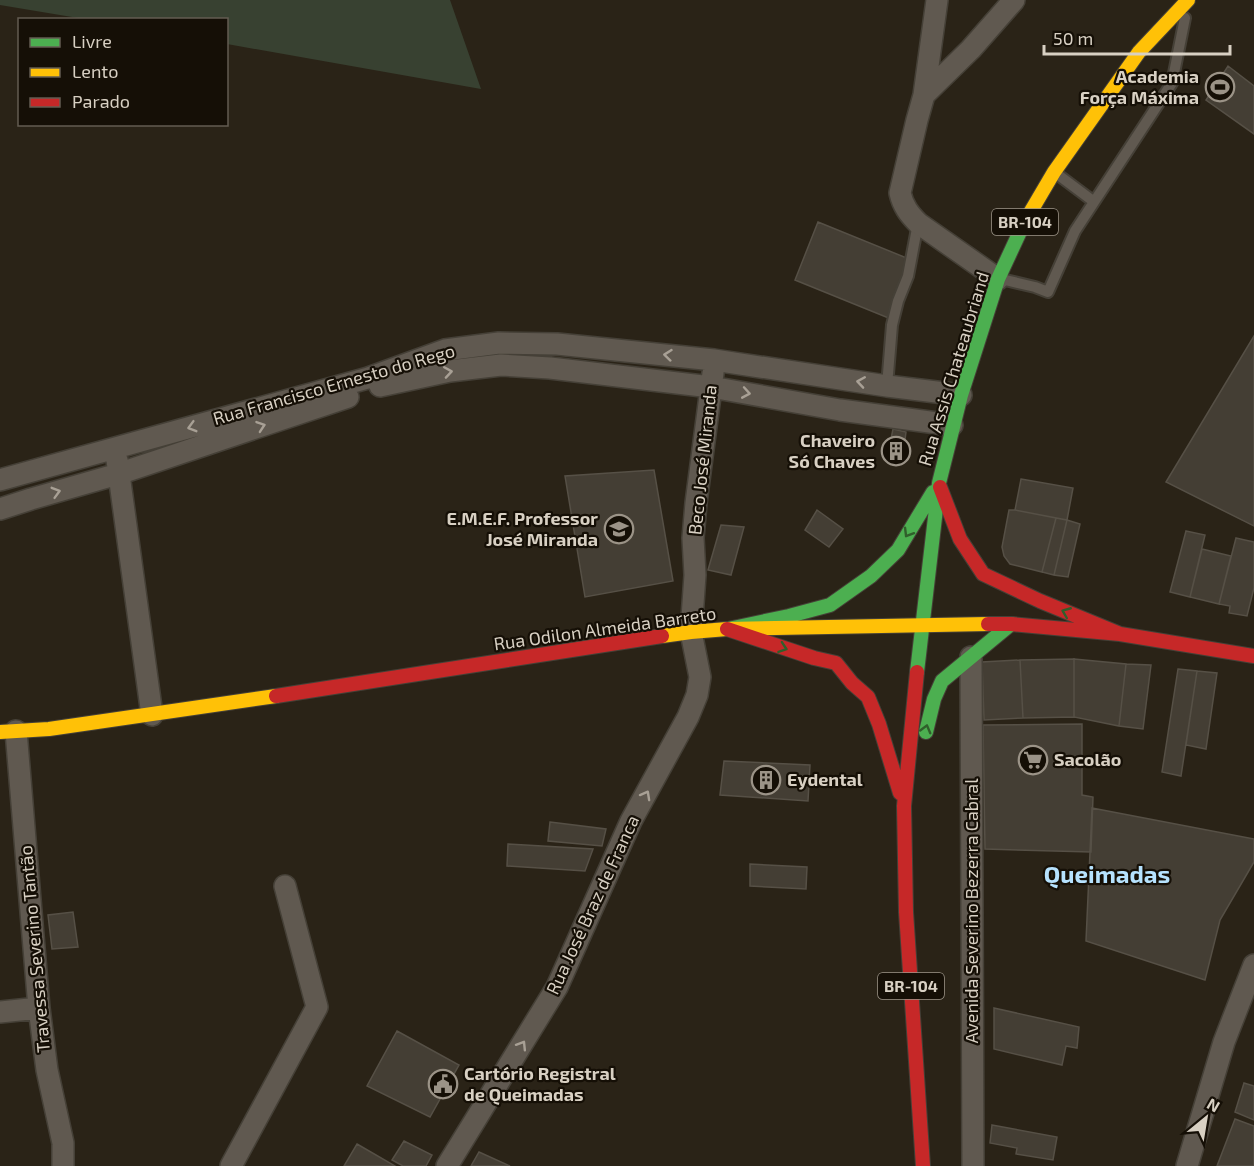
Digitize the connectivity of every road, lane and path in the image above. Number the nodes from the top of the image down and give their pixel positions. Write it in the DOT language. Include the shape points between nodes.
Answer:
graph roads {
  1 [pos="938,0"];
  2 [pos="1014,0"];
  3 [pos="1188,0"];
  4 [pos="924,95"];
  5 [pos="1054,172"];
  6 [pos="1093,201"];
  7 [pos="918,223"];
  8 [pos="998,279"];
  9 [pos="714,360"];
  10 [pos="887,386"];
  11 [pos="711,387"];
  12 [pos="961,395"];
  13 [pos="952,425"];
  14 [pos="116,448"];
  15 [pos="118,474"];
  16 [pos="0,480"];
  17 [pos="939,483"];
  18 [pos="0,509"];
  19 [pos="1011,624"];
  20 [pos="922,626"];
  21 [pos="727,629"];
  22 [pos="691,632"];
  23 [pos="1120,634"];
  24 [pos="1254,656"];
  25 [pos="971,657"];
  26 [pos="152,715"];
  27 [pos="8,732"];
  28 [pos="904,806"];
  29 [pos="285,886"];
  30 [pos="1254,965"];
  31 [pos="39,1008"];
  32 [pos="0,1012"];
  33 [pos="63,1166"];
  34 [pos="231,1166"];
  35 [pos="447,1166"];
  36 [pos="923,1166"];
  37 [pos="973,1166"];
  38 [pos="1186,1166"];
  1 -- 4 [label="street"];
  2 -- 4 [label="street"];
  3 -- 5 [label="main road, Rua Assis Chateaubriand / BR-104" via="1139,52"];
  3 -- 6 [label="lane" via="1172,83"];
  4 -- 7 [label="street" via="900,194"];
  5 -- 6 [label="lane"];
  5 -- 8 [label="main road, Rua Assis Chateaubriand / BR-104"];
  6 -- 8 [label="lane" via="1048,292"];
  7 -- 8 [label="street"];
  7 -- 10 [label="lane" via="908,276 892,325"];
  8 -- 12 [label="main road, Rua Assis Chateaubriand / BR-104"];
  10 -- 9 [label="street, Rua Francisco Ernesto do Rego, one-way"];
  9 -- 11 [label="street, Beco José Miranda"];
  9 -- 14 [label="street, Rua Francisco Ernesto do Rego, one-way" via="558,344 498,343 446,350 368,378"];
  10 -- 12 [label="street, Rua Francisco Ernesto do Rego"];
  11 -- 13 [label="street, Rua Francisco Ernesto do Rego, one-way"];
  15 -- 11 [label="street, Rua Francisco Ernesto do Rego, one-way" via="387,383 450,371 501,365 550,368"];
  11 -- 22 [label="street, Beco José Miranda" via="693,538"];
  12 -- 13 [label="main road, Rua Assis Chateaubriand / BR-104"];
  13 -- 17 [label="main road, Rua Assis Chateaubriand / BR-104"];
  14 -- 15 [label="street"];
  14 -- 16 [label="street, Rua Francisco Ernesto do Rego"];
  18 -- 15 [label="street, Rua Francisco Ernesto do Rego, one-way"];
  15 -- 26 [label="street"];
  17 -- 20 [label="main road, Rua Assis Chateaubriand / BR-104"];
  17 -- 21 [label="main road, one-way" via="898,550 871,576 830,605"];
  23 -- 17 [label="main road, one-way" via="983,574 960,539"];
  19 -- 20 [label="main road, Rua Odilon Almeida Barreto"];
  19 -- 23 [label="main road, Rua Odilon Almeida Barreto"];
  19 -- 25 [label="main road"];
  20 -- 21 [label="main road, Rua Odilon Almeida Barreto"];
  20 -- 28 [label="main road, BR-104"];
  21 -- 22 [label="main road, Rua Odilon Almeida Barreto"];
  21 -- 28 [label="main road, one-way" via="836,663 868,697"];
  22 -- 26 [label="main road, Rua Odilon Almeida Barreto"];
  35 -- 22 [label="street, Rua José Braz de Franca, one-way" via="558,987 631,821 688,717 700,677"];
  23 -- 24 [label="main road, Rua Odilon Almeida Barreto"];
  28 -- 25 [label="main road, one-way" via="942,681"];
  25 -- 37 [label="street, Avenida Severino Bezerra Cabral"];
  26 -- 27 [label="main road, Rua Odilon Almeida Barreto"];
  27 -- 31 [label="street, Travessa Severino Tantão"];
  28 -- 36 [label="main road, BR-104" via="906,912"];
  29 -- 34 [label="street" via="317,1007"];
  30 -- 38 [label="street" via="1224,1042"];
  31 -- 32 [label="street"];
  31 -- 33 [label="street, Travessa Severino Tantão" via="63,1143"];
}
